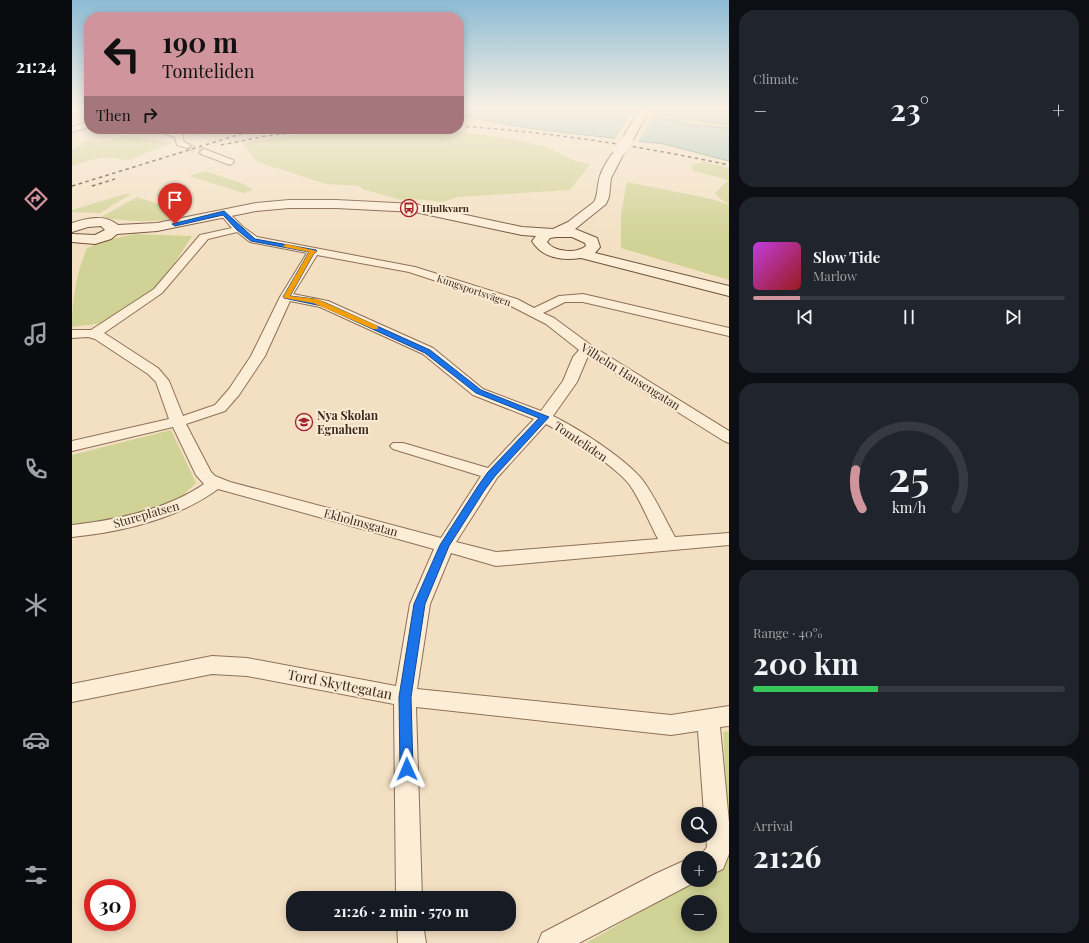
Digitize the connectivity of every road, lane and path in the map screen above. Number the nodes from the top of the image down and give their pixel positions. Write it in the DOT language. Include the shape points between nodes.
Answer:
graph roads {
  1 [pos="207,153"];
  2 [pos="617,153"];
  3 [pos="230,162"];
  4 [pos="599,204"];
  5 [pos="359,205"];
  6 [pos="224,213"];
  7 [pos="239,229"];
  8 [pos="75,231"];
  9 [pos="554,233"];
  10 [pos="590,241"];
  11 [pos="540,244"];
  12 [pos="314,251"];
  13 [pos="581,254"];
  14 [pos="72,255"];
  15 [pos="659,273"];
  16 [pos="729,291"];
  17 [pos="286,297"];
  18 [pos="535,312"];
  19 [pos="729,332"];
  20 [pos="72,334"];
  21 [pos="94,334"];
  22 [pos="587,349"];
  23 [pos="544,417"];
  24 [pos="178,422"];
  25 [pos="729,437"];
  26 [pos="72,446"];
  27 [pos="398,446"];
  28 [pos="491,474"];
  29 [pos="216,483"];
  30 [pos="72,531"];
  31 [pos="729,539"];
  32 [pos="670,544"];
  33 [pos="445,545"];
  34 [pos="72,693"];
  35 [pos="405,697"];
  36 [pos="718,718"];
  37 [pos="717,852"];
  38 [pos="681,875"];
  39 [pos="409,891"];
  40 [pos="411,931"];
  41 [pos="412,943"];
  42 [pos="552,943"];
  1 -- 3 [label="street"];
  2 -- 4 [label="street, bridge" via="605,178 603,197"];
  4 -- 9 [label="street" via="573,225"];
  4 -- 10 [label="street" via="599,209 588,228"];
  5 -- 6 [label="street" via="289,204"];
  5 -- 9 [label="street" via="432,211 520,230"];
  5 -- 11 [label="street" via="451,218 518,234"];
  6 -- 7 [label="street, Kungsportsvägen"];
  6 -- 8 [label="street" via="157,227 112,230 111,225 90,222"];
  7 -- 12 [label="street, Kungsportsvägen" via="254,240"];
  7 -- 21 [label="street" via="204,237 158,291"];
  8 -- 14 [label="street"];
  9 -- 10 [label="street" via="574,233"];
  9 -- 11 [label="street" via="542,237"];
  10 -- 13 [label="street" via="589,251"];
  10 -- 15 [label="street" via="614,257"];
  11 -- 13 [label="street" via="558,254"];
  12 -- 17 [label="street"];
  12 -- 18 [label="street, Kungsportsvägen" via="410,269 513,302"];
  13 -- 15 [label="street"];
  15 -- 16 [label="street"];
  17 -- 23 [label="street, Tomteliden" via="324,304 428,351 478,392"];
  17 -- 24 [label="street" via="258,356 226,403 220,408"];
  18 -- 19 [label="street" via="562,298 583,298"];
  18 -- 22 [label="street, Vilhelm Hansengatan"];
  20 -- 21 [label="street"];
  21 -- 24 [label="street, Ekholmsgatan" via="153,371 162,381"];
  22 -- 23 [label="street" via="580,357 570,382"];
  22 -- 25 [label="street, Vilhelm Hansengatan"];
  23 -- 28 [label="street"];
  23 -- 32 [label="street, Tomteliden" via="567,430 635,480"];
  24 -- 26 [label="street"];
  24 -- 29 [label="street, Ekholmsgatan" via="204,475"];
  27 -- 28 [label="street"];
  28 -- 33 [label="street"];
  29 -- 30 [label="street, Stureplatsen" via="194,498 165,510 93,529"];
  29 -- 33 [label="street, Ekholmsgatan"];
  31 -- 32 [label="street, Ekholmsgatan"];
  32 -- 33 [label="street, Ekholmsgatan" via="496,559"];
  33 -- 35 [label="street" via="420,604"];
  34 -- 35 [label="street, Tord Skyttegatan" via="212,665 247,667"];
  35 -- 36 [label="street, Tord Skyttegatan" via="671,725"];
  35 -- 39 [label="street"];
  36 -- 37 [label="street"];
  38 -- 42 [label="street"];
  40 -- 41 [label="street"];
}
